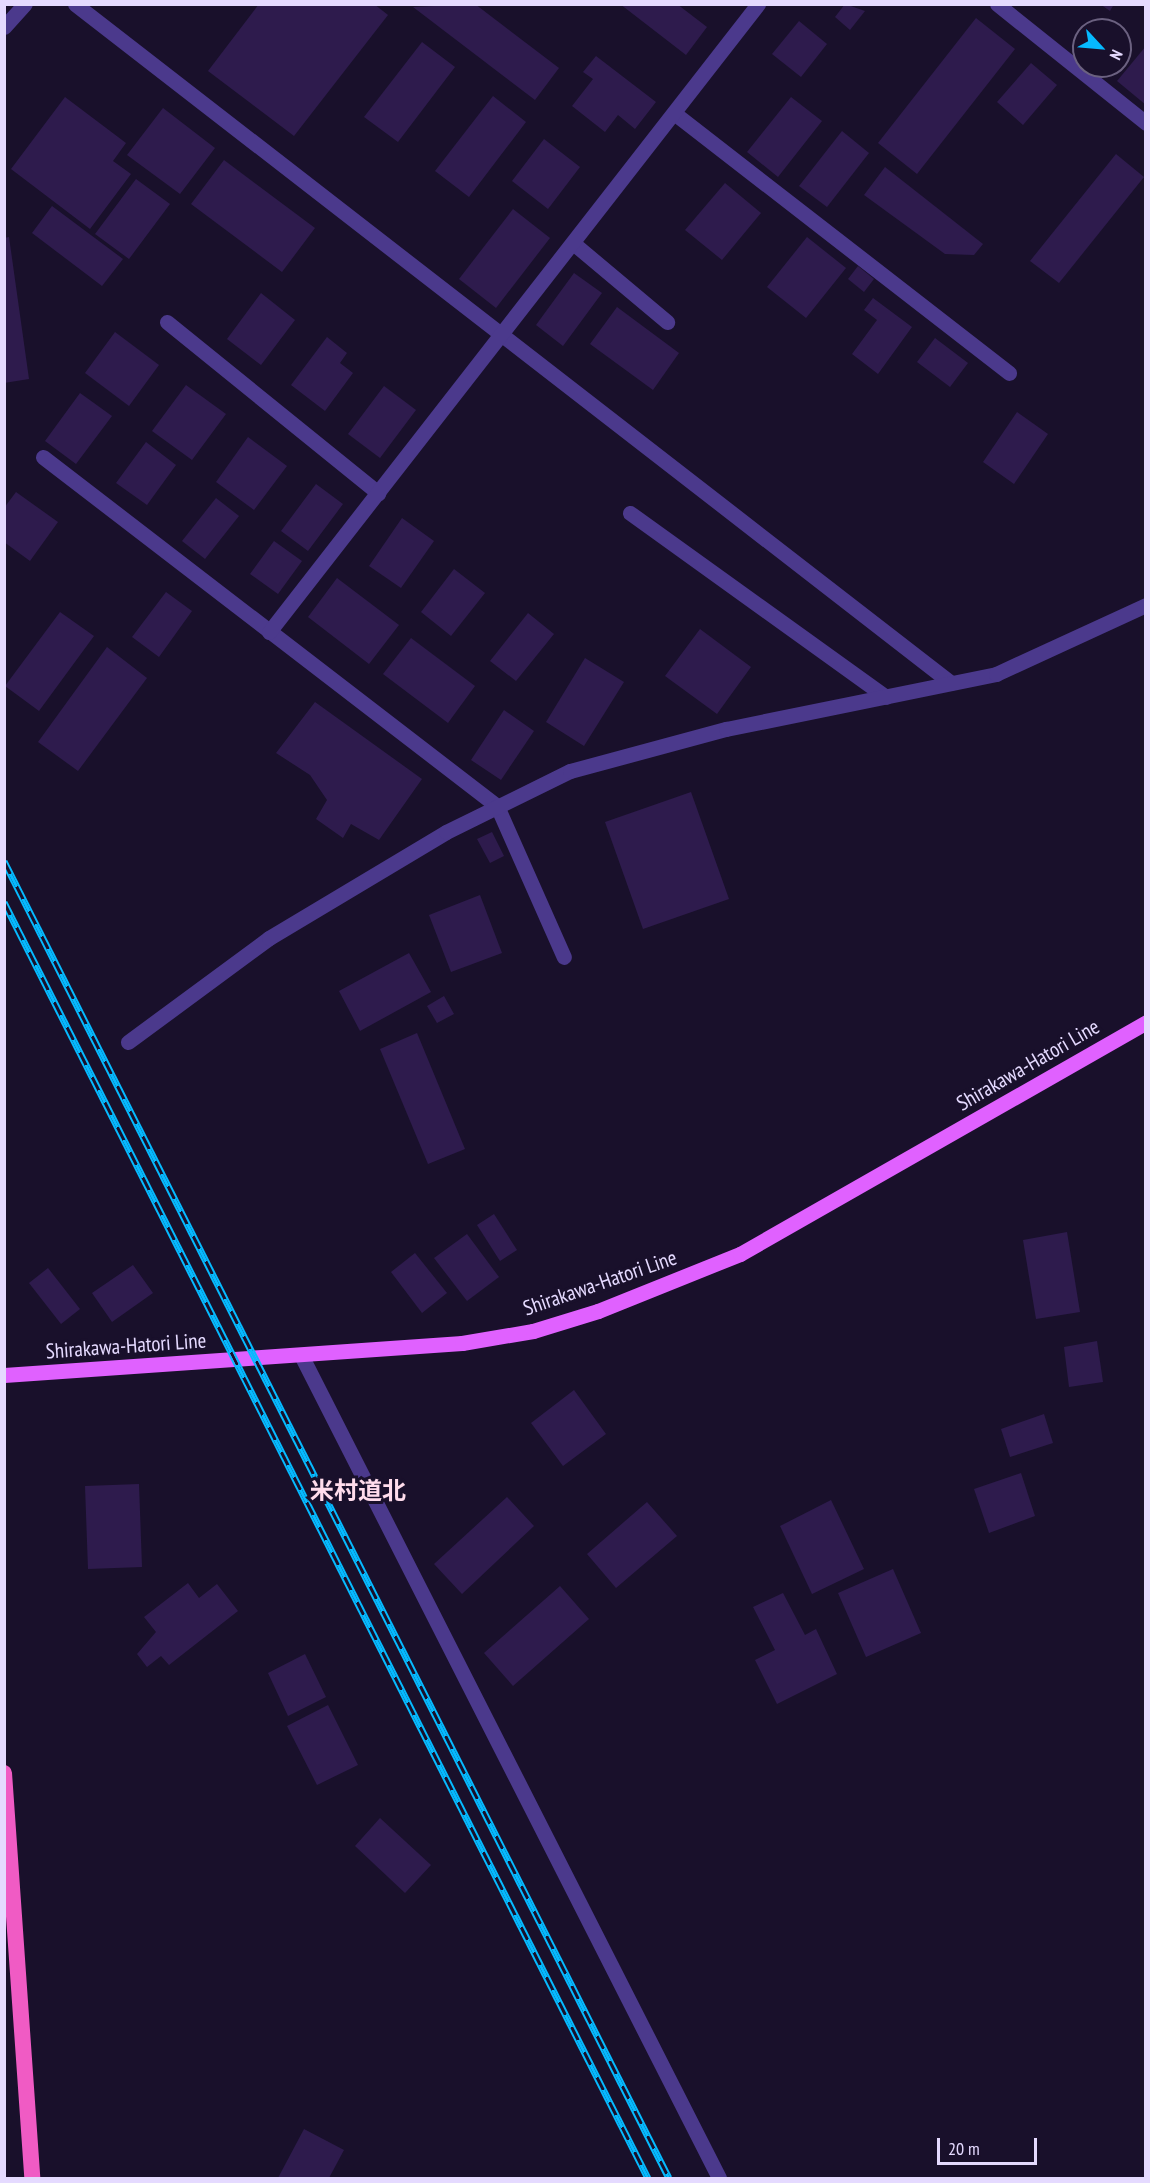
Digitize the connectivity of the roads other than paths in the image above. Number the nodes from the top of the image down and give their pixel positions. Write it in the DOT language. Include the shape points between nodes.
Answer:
graph roads {
  1 [pos="24,4"];
  2 [pos="75,4"];
  3 [pos="758,4"];
  4 [pos="997,4"];
  5 [pos="4,27"];
  6 [pos="674,113"];
  7 [pos="1146,123"];
  8 [pos="573,243"];
  9 [pos="167,322"];
  10 [pos="667,322"];
  11 [pos="503,332"];
  12 [pos="1009,373"];
  13 [pos="43,457"];
  14 [pos="378,493"];
  15 [pos="630,513"];
  16 [pos="1146,606"];
  17 [pos="269,632"];
  18 [pos="951,683"];
  19 [pos="886,697"];
  20 [pos="497,806"];
  21 [pos="564,957"];
  22 [pos="1146,1022"];
  23 [pos="128,1042"];
  24 [pos="301,1355"];
  25 [pos="4,1375"];
  26 [pos="4,1773"];
  27 [pos="32,2178"];
  28 [pos="719,2178"];
  1 -- 5 [label="street"];
  2 -- 11 [label="street"];
  3 -- 6 [label="street"];
  4 -- 7 [label="street"];
  6 -- 8 [label="street"];
  6 -- 12 [label="street"];
  8 -- 10 [label="street"];
  8 -- 11 [label="street"];
  9 -- 14 [label="street"];
  11 -- 14 [label="street"];
  11 -- 18 [label="street"];
  13 -- 17 [label="street"];
  14 -- 17 [label="street"];
  15 -- 19 [label="street"];
  16 -- 18 [label="street" via="996,674"];
  17 -- 20 [label="street"];
  18 -- 19 [label="street"];
  19 -- 20 [label="street" via="726,729 570,771"];
  20 -- 21 [label="street"];
  20 -- 23 [label="street" via="269,938"];
  22 -- 24 [label="main road, Shirakawa-Hatori Line" via="740,1254 620,1302 533,1331 462,1343"];
  24 -- 25 [label="main road, Shirakawa-Hatori Line"];
  24 -- 28 [label="street"];
  26 -- 27 [label="highway"];
}
